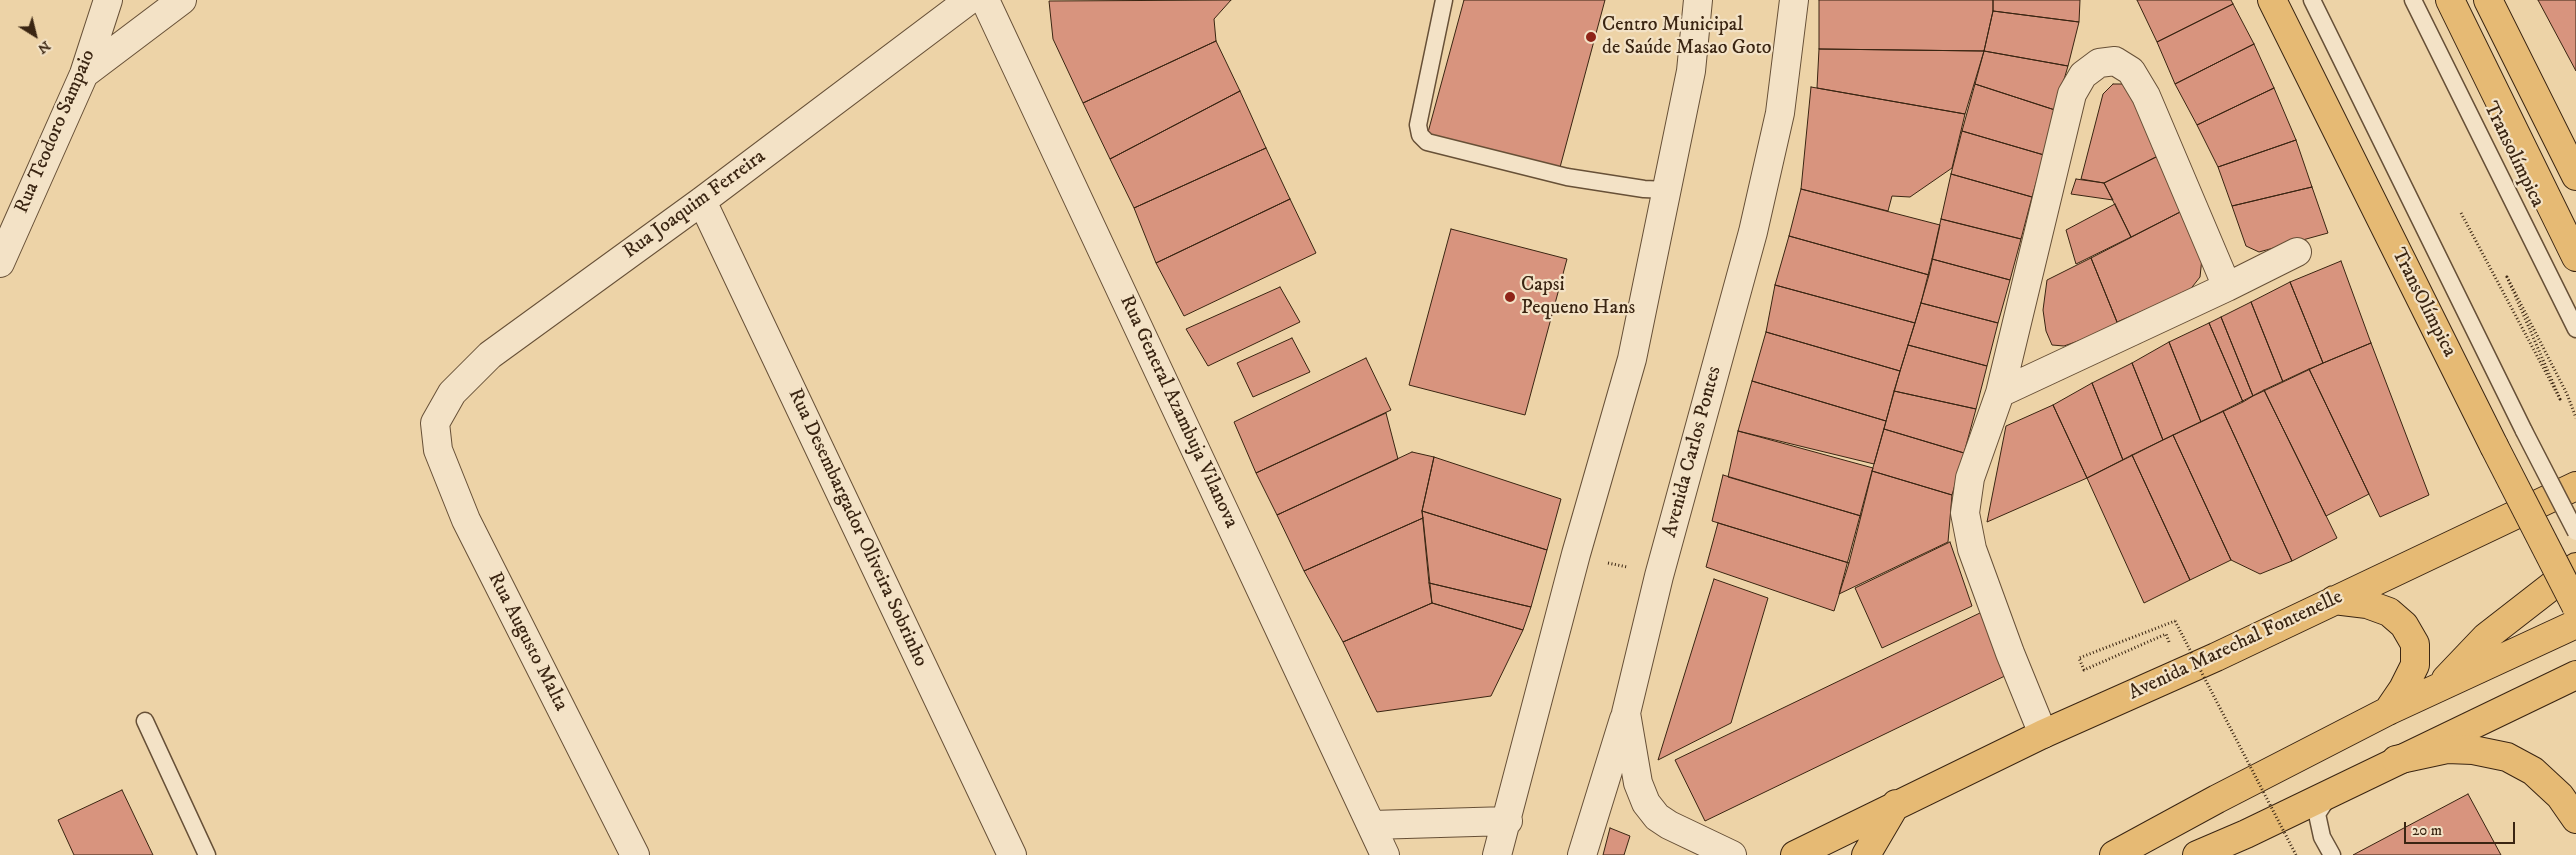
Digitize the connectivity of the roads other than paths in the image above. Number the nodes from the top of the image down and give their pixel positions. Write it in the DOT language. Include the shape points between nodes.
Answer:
graph roads {
  1 [pos="108,0"];
  2 [pos="182,0"];
  3 [pos="969,0"];
  4 [pos="985,0"];
  5 [pos="1444,0"];
  6 [pos="1698,0"];
  7 [pos="1794,0"];
  8 [pos="2272,0"];
  9 [pos="2312,0"];
  10 [pos="2413,0"];
  11 [pos="2450,0"];
  12 [pos="2488,0"];
  13 [pos="84,74"];
  14 [pos="2576,176"];
  15 [pos="1667,190"];
  16 [pos="702,201"];
  17 [pos="2297,252"];
  18 [pos="2576,257"];
  19 [pos="0,263"];
  20 [pos="2227,287"];
  21 [pos="2576,329"];
  22 [pos="2000,393"];
  23 [pos="435,422"];
  24 [pos="2576,486"];
  25 [pos="2576,532"];
  26 [pos="2576,567"];
  27 [pos="2334,600"];
  28 [pos="2576,606"];
  29 [pos="2576,624"];
  30 [pos="2576,675"];
  31 [pos="2434,690"];
  32 [pos="2388,711"];
  33 [pos="1626,713"];
  34 [pos="145,721"];
  35 [pos="2043,734"];
  36 [pos="2396,760"];
  37 [pos="2333,791"];
  38 [pos="1896,804"];
  39 [pos="2576,819"];
  40 [pos="1508,821"];
  41 [pos="1372,824"];
  42 [pos="207,855"];
  43 [pos="635,855"];
  44 [pos="1012,855"];
  45 [pos="1384,855"];
  46 [pos="1497,855"];
  47 [pos="1582,855"];
  48 [pos="1732,855"];
  49 [pos="1795,855"];
  50 [pos="1866,855"];
  51 [pos="2114,855"];
  52 [pos="2197,855"];
  53 [pos="2332,855"];
  1 -- 13 [label="street, Rua Teodoro Sampaio"];
  2 -- 13 [label="street"];
  3 -- 16 [label="street, Rua Joaquim Ferreira"];
  4 -- 41 [label="street, Rua General Azambuja Vilanova"];
  5 -- 15 [label="lane" via="1418,125 1420,135 1427,142 1567,177"];
  6 -- 15 [label="street" via="1691,71"];
  7 -- 33 [label="street, Avenida Carlos Pontes" via="1780,113 1753,232 1658,576"];
  8 -- 28 [label="main road, TransOlímpica, bridge"];
  9 -- 25 [label="lane, TransOlímpica, bridge"];
  10 -- 21 [label="lane, Transolímpica"];
  11 -- 18 [label="main road, TransOlímpica"];
  12 -- 14 [label="main road"];
  13 -- 19 [label="street, Rua Teodoro Sampaio"];
  15 -- 40 [label="street" via="1632,359 1576,554"];
  16 -- 23 [label="street, Rua Joaquim Ferreira" via="490,355 452,393"];
  16 -- 44 [label="street, Rua Desembargador Oliveira Sobrinho"];
  17 -- 20 [label="street"];
  20 -- 22 [label="street"];
  20 -- 22 [label="street" via="2146,96 2131,72 2115,61 2099,63 2082,75 2072,94"];
  22 -- 35 [label="street" via="1970,478 1966,529"];
  23 -- 43 [label="street, Rua Augusto Malta" via="438,450 466,520"];
  24 -- 27 [label="main road, Avenida Marechal Fontenelle"];
  26 -- 31 [label="main road" via="2486,637"];
  27 -- 32 [label="main road" via="2367,604 2389,612 2404,625 2415,644 2415,665"];
  27 -- 35 [label="main road, Avenida Marechal Fontenelle"];
  29 -- 31 [label="main road"];
  30 -- 36 [label="main road"];
  31 -- 32 [label="main road"];
  32 -- 51 [label="main road"];
  33 -- 47 [label="street"];
  33 -- 48 [label="street, Avenida Carlos Pontes" via="1638,783 1646,803 1669,826"];
  34 -- 42 [label="lane"];
  35 -- 38 [label="main road, Avenida Marechal Fontenelle"];
  36 -- 37 [label="main road"];
  36 -- 39 [label="main road" via="2447,749 2507,757 2533,771 2560,796"];
  37 -- 52 [label="main road"];
  37 -- 53 [label="lane" via="2318,814 2322,837"];
  38 -- 49 [label="main road, Avenida Marechal Fontenelle"];
  38 -- 50 [label="main road"];
  40 -- 41 [label="street"];
  40 -- 46 [label="street"];
  41 -- 45 [label="street, Rua General Azambuja Vilanova"];
}
